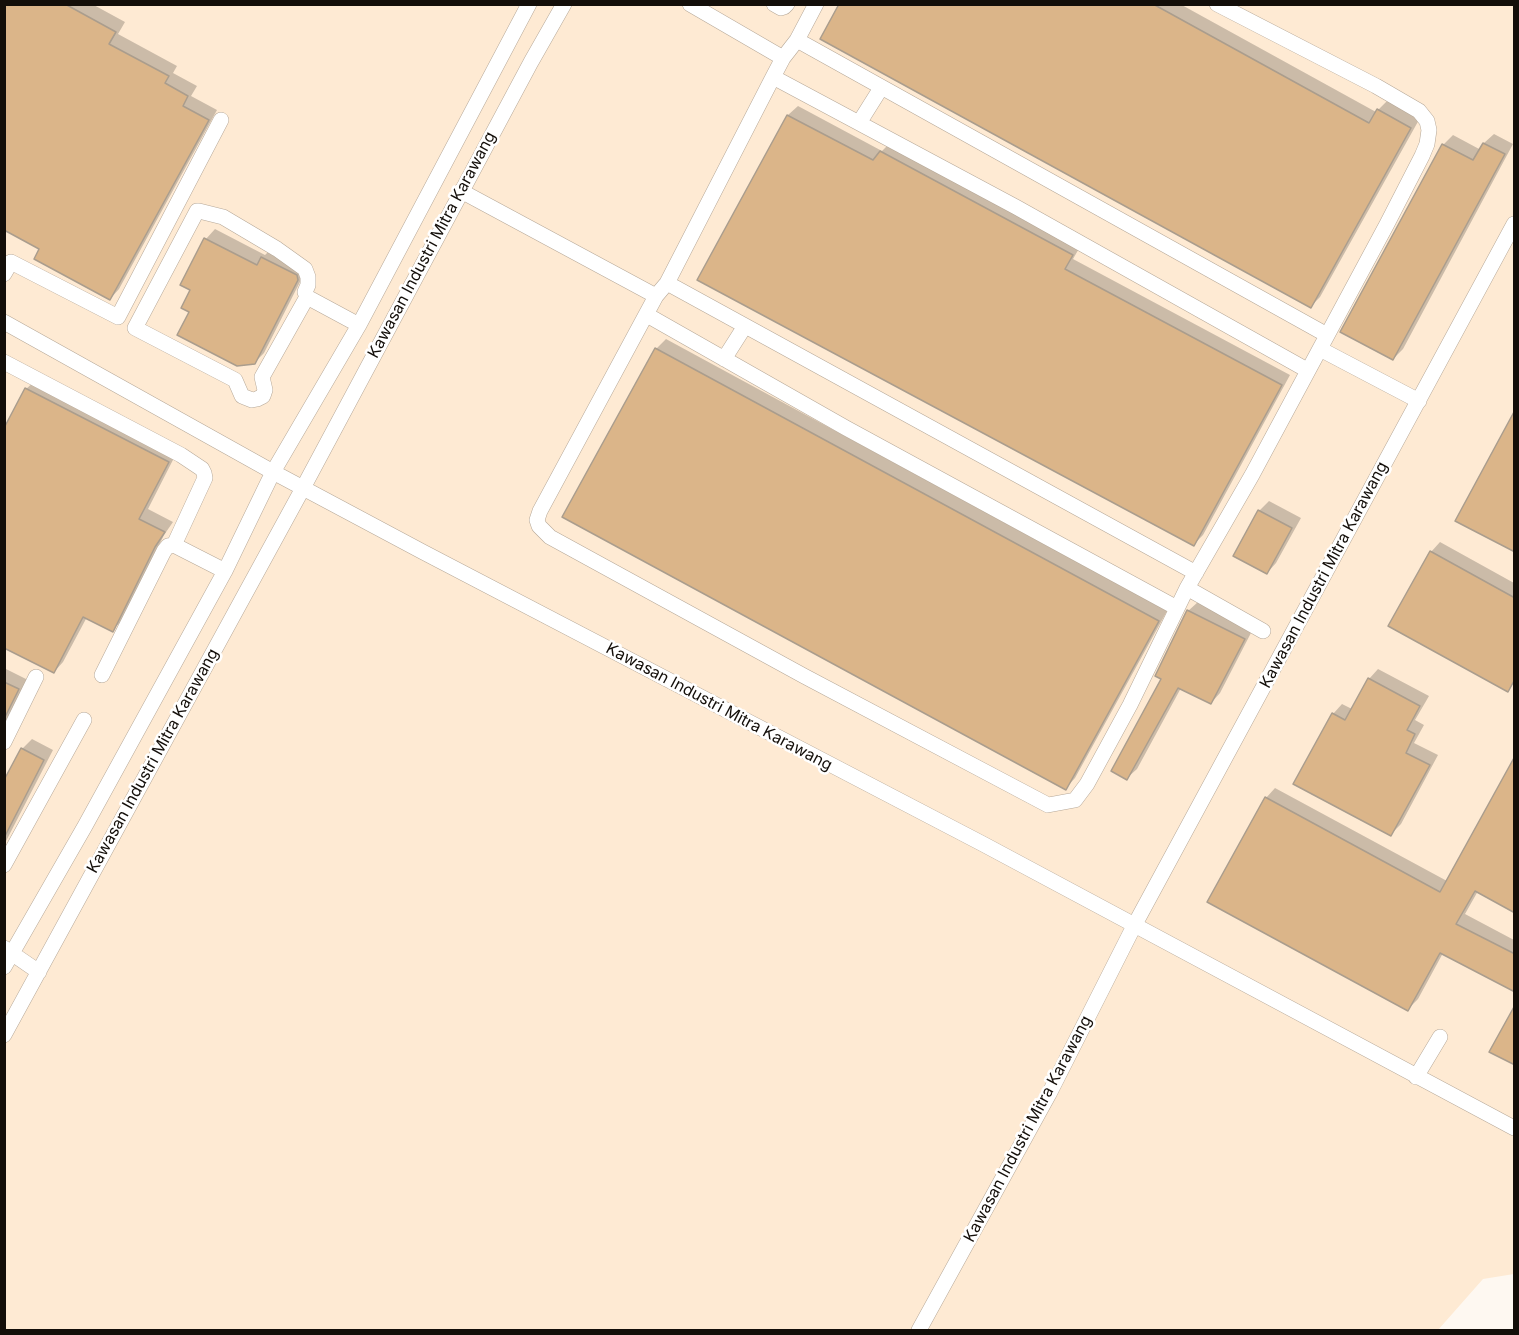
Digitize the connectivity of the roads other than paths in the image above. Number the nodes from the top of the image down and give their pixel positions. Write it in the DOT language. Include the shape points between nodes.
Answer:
graph roads {
  1 [pos="529,4"];
  2 [pos="564,4"];
  3 [pos="774,4"];
  4 [pos="787,4"];
  5 [pos="816,4"];
  6 [pos="1217,4"];
  7 [pos="692,5"];
  8 [pos="797,40"];
  9 [pos="783,58"];
  10 [pos="773,77"];
  11 [pos="881,88"];
  12 [pos="221,120"];
  13 [pos="859,123"];
  14 [pos="461,191"];
  15 [pos="1515,224"];
  16 [pos="4,274"];
  17 [pos="667,284"];
  18 [pos="656,296"];
  19 [pos="307,297"];
  20 [pos="647,315"];
  21 [pos="4,322"];
  22 [pos="359,324"];
  23 [pos="745,326"];
  24 [pos="1323,342"];
  25 [pos="724,359"];
  26 [pos="4,362"];
  27 [pos="1308,370"];
  28 [pos="1419,401"];
  29 [pos="273,472"];
  30 [pos="303,488"];
  31 [pos="174,545"];
  32 [pos="225,571"];
  33 [pos="1196,573"];
  34 [pos="1187,588"];
  35 [pos="1177,608"];
  36 [pos="1263,631"];
  37 [pos="102,675"];
  38 [pos="36,677"];
  39 [pos="84,720"];
  40 [pos="4,742"];
  41 [pos="4,865"];
  42 [pos="1134,926"];
  43 [pos="8,950"];
  44 [pos="4,967"];
  45 [pos="39,972"];
  46 [pos="4,1035"];
  47 [pos="1440,1037"];
  48 [pos="1416,1077"];
  49 [pos="1515,1128"];
  50 [pos="919,1330"];
  1 -- 22 [label="street, Kawasan Industri Mitra Karawang"];
  2 -- 14 [label="street, Kawasan Industri Mitra Karawang"];
  3 -- 4 [label="street" via="781,8"];
  5 -- 8 [label="street"];
  6 -- 24 [label="street" via="1376,87 1419,111 1427,121 1429,130 1422,156"];
  7 -- 9 [label="street"];
  8 -- 9 [label="street"];
  8 -- 11 [label="street"];
  9 -- 10 [label="street"];
  10 -- 13 [label="street"];
  10 -- 17 [label="street"];
  11 -- 13 [label="street"];
  11 -- 24 [label="street"];
  12 -- 16 [label="street" via="118,317 11,262"];
  13 -- 27 [label="street"];
  14 -- 18 [label="street"];
  14 -- 30 [label="street, Kawasan Industri Mitra Karawang"];
  15 -- 28 [label="street, Kawasan Industri Mitra Karawang"];
  17 -- 18 [label="street"];
  17 -- 23 [label="street"];
  18 -- 20 [label="street"];
  19 -- 19 [label="street" via="262,377 265,390 257,399 242,396 235,380 135,328 198,211 223,217 305,269"];
  19 -- 22 [label="street"];
  20 -- 25 [label="street"];
  20 -- 35 [label="street" via="537,520 550,537 580,554 1048,805 1075,800 1087,784"];
  21 -- 29 [label="street"];
  22 -- 29 [label="street, Kawasan Industri Mitra Karawang"];
  23 -- 25 [label="street"];
  23 -- 33 [label="street"];
  24 -- 27 [label="street"];
  24 -- 28 [label="street"];
  25 -- 35 [label="street"];
  26 -- 31 [label="street" via="202,469 205,478"];
  27 -- 33 [label="street"];
  28 -- 42 [label="street, Kawasan Industri Mitra Karawang"];
  29 -- 30 [label="street"];
  29 -- 32 [label="street, Kawasan Industri Mitra Karawang"];
  30 -- 42 [label="street, Kawasan Industri Mitra Karawang"];
  30 -- 45 [label="street, Kawasan Industri Mitra Karawang"];
  31 -- 32 [label="street"];
  31 -- 37 [label="street" via="164,552"];
  32 -- 43 [label="street, Kawasan Industri Mitra Karawang" via="85,826"];
  33 -- 34 [label="street"];
  34 -- 35 [label="street"];
  34 -- 36 [label="street"];
  38 -- 40 [label="street"];
  39 -- 41 [label="street"];
  42 -- 48 [label="street, Kawasan Industri Mitra Karawang"];
  42 -- 50 [label="street, Kawasan Industri Mitra Karawang" via="1049,1094"];
  43 -- 44 [label="street, Kawasan Industri Mitra Karawang"];
  43 -- 45 [label="street"];
  45 -- 46 [label="street, Kawasan Industri Mitra Karawang"];
  47 -- 48 [label="street"];
  48 -- 49 [label="street, Kawasan Industri Mitra Karawang"];
}
